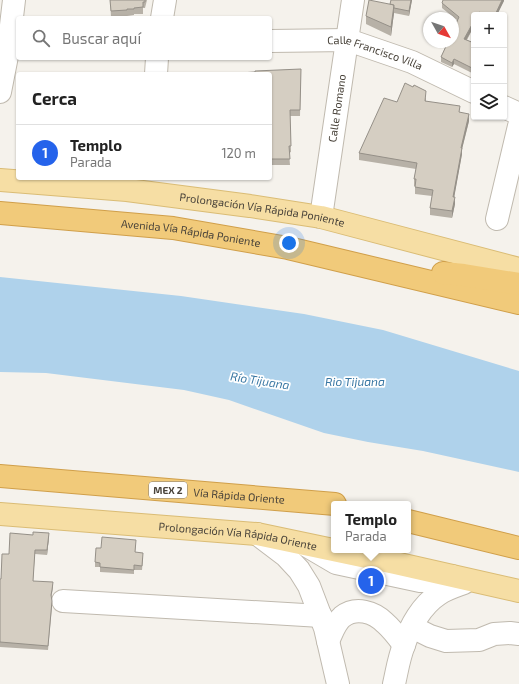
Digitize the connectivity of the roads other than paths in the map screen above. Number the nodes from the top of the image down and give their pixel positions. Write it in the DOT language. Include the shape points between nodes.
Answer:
graph roads {
  1 [pos="14,0"];
  2 [pos="164,0"];
  3 [pos="353,0"];
  4 [pos="162,16"];
  5 [pos="348,40"];
  6 [pos="272,41"];
  7 [pos="9,50"];
  8 [pos="157,60"];
  9 [pos="156,72"];
  10 [pos="471,91"];
  11 [pos="0,92"];
  12 [pos="507,108"];
  13 [pos="519,114"];
  14 [pos="519,126"];
  15 [pos="0,180"];
  16 [pos="0,214"];
  17 [pos="321,217"];
  18 [pos="497,219"];
  19 [pos="519,269"];
  20 [pos="400,274"];
  21 [pos="519,284"];
  22 [pos="519,303"];
  23 [pos="0,476"];
  24 [pos="331,504"];
  25 [pos="0,514"];
  26 [pos="411,522"];
  27 [pos="257,534"];
  28 [pos="519,548"];
  29 [pos="331,550"];
  30 [pos="347,553"];
  31 [pos="462,578"];
  32 [pos="519,591"];
  33 [pos="64,601"];
  34 [pos="321,616"];
  35 [pos="519,634"];
  36 [pos="408,636"];
  37 [pos="328,641"];
  38 [pos="338,684"];
  39 [pos="394,684"];
  1 -- 7 [label="street"];
  2 -- 4 [label="street"];
  3 -- 5 [label="street, Calle Romano"];
  5 -- 6 [label="street, Calle Francisco Villa"];
  5 -- 10 [label="street, Calle Francisco Villa" via="412,62"];
  5 -- 17 [label="street, Calle Romano"];
  7 -- 11 [label="street"];
  8 -- 9 [label="street"];
  12 -- 13 [label="street"];
  14 -- 18 [label="street"];
  15 -- 17 [label="main road, Prolongación Vía Rápida Poniente" via="127,190"];
  16 -- 20 [label="highway, Avenida Vía Rápida Poniente" via="173,228 288,248"];
  17 -- 19 [label="main road, Prolongación Vía Rápida Poniente"];
  20 -- 21 [label="highway" via="434,272"];
  20 -- 22 [label="highway, Avenida Vía Rápida Poniente"];
  23 -- 24 [label="highway, Vía Rápida Oriente / MEX 2"];
  25 -- 27 [label="main road, Prolongación Vía Rápida Oriente"];
  26 -- 28 [label="highway"];
  27 -- 29 [label="main road, Prolongación Vía Rápida Oriente"];
  27 -- 34 [label="street" via="300,570"];
  30 -- 31 [label="main road, Prolongación Vía Rápida Oriente"];
  31 -- 32 [label="main road, Prolongación Vía Rápida Oriente"];
  31 -- 36 [label="street" via="429,602"];
  33 -- 34 [label="street"];
  34 -- 37 [label="street"];
  35 -- 36 [label="street" via="494,634 479,640 446,641 430,636"];
  36 -- 37 [label="street" via="369,612 354,610 342,616"];
  36 -- 39 [label="street"];
  37 -- 38 [label="street"];
}
